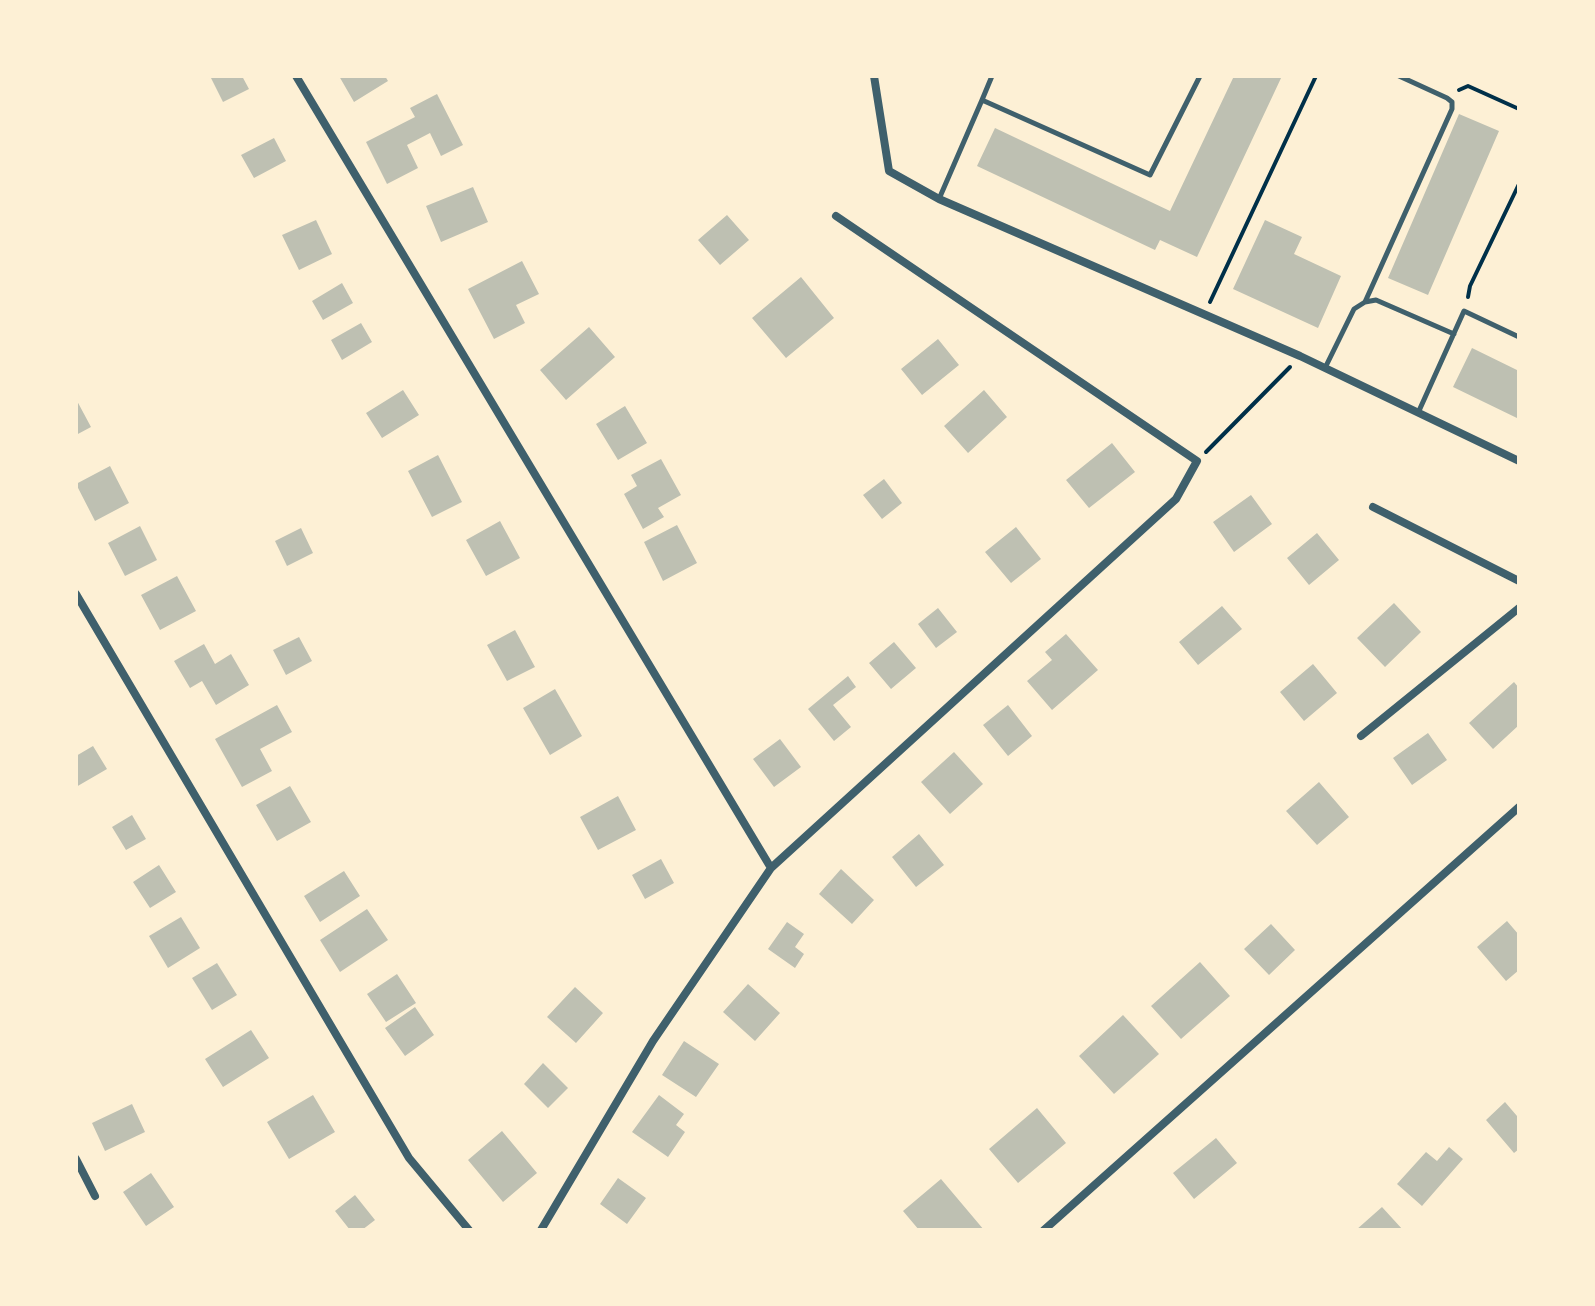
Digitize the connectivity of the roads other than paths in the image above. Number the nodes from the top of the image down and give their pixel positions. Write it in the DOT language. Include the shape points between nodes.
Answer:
graph roads {
  1 [pos="296,76"];
  2 [pos="874,76"];
  3 [pos="992,76"];
  4 [pos="1200,76"];
  5 [pos="1399,76"];
  6 [pos="982,100"];
  7 [pos="939,199"];
  8 [pos="836,216"];
  9 [pos="1365,302"];
  10 [pos="1454,334"];
  11 [pos="1519,337"];
  12 [pos="1325,368"];
  13 [pos="1418,413"];
  14 [pos="1519,461"];
  15 [pos="1373,507"];
  16 [pos="1519,581"];
  17 [pos="76,594"];
  18 [pos="1519,608"];
  19 [pos="1361,736"];
  20 [pos="1519,807"];
  21 [pos="771,868"];
  22 [pos="76,1159"];
  23 [pos="95,1196"];
  24 [pos="469,1230"];
  25 [pos="541,1230"];
  26 [pos="1044,1230"];
  1 -- 21 [label="street"];
  2 -- 7 [label="street" via="889,171"];
  3 -- 6 [label="lane"];
  4 -- 6 [label="lane" via="1150,175"];
  5 -- 9 [label="lane" via="1444,97 1452,109"];
  6 -- 7 [label="lane"];
  7 -- 12 [label="street"];
  8 -- 21 [label="street" via="1197,461 1176,499"];
  9 -- 10 [label="lane" via="1376,300"];
  9 -- 12 [label="lane" via="1354,309"];
  10 -- 11 [label="lane" via="1464,311"];
  10 -- 13 [label="lane"];
  12 -- 13 [label="street"];
  13 -- 14 [label="street"];
  15 -- 16 [label="street"];
  17 -- 24 [label="street" via="409,1158"];
  18 -- 19 [label="street"];
  20 -- 26 [label="street"];
  21 -- 25 [label="street" via="653,1041"];
  22 -- 23 [label="street"];
}
